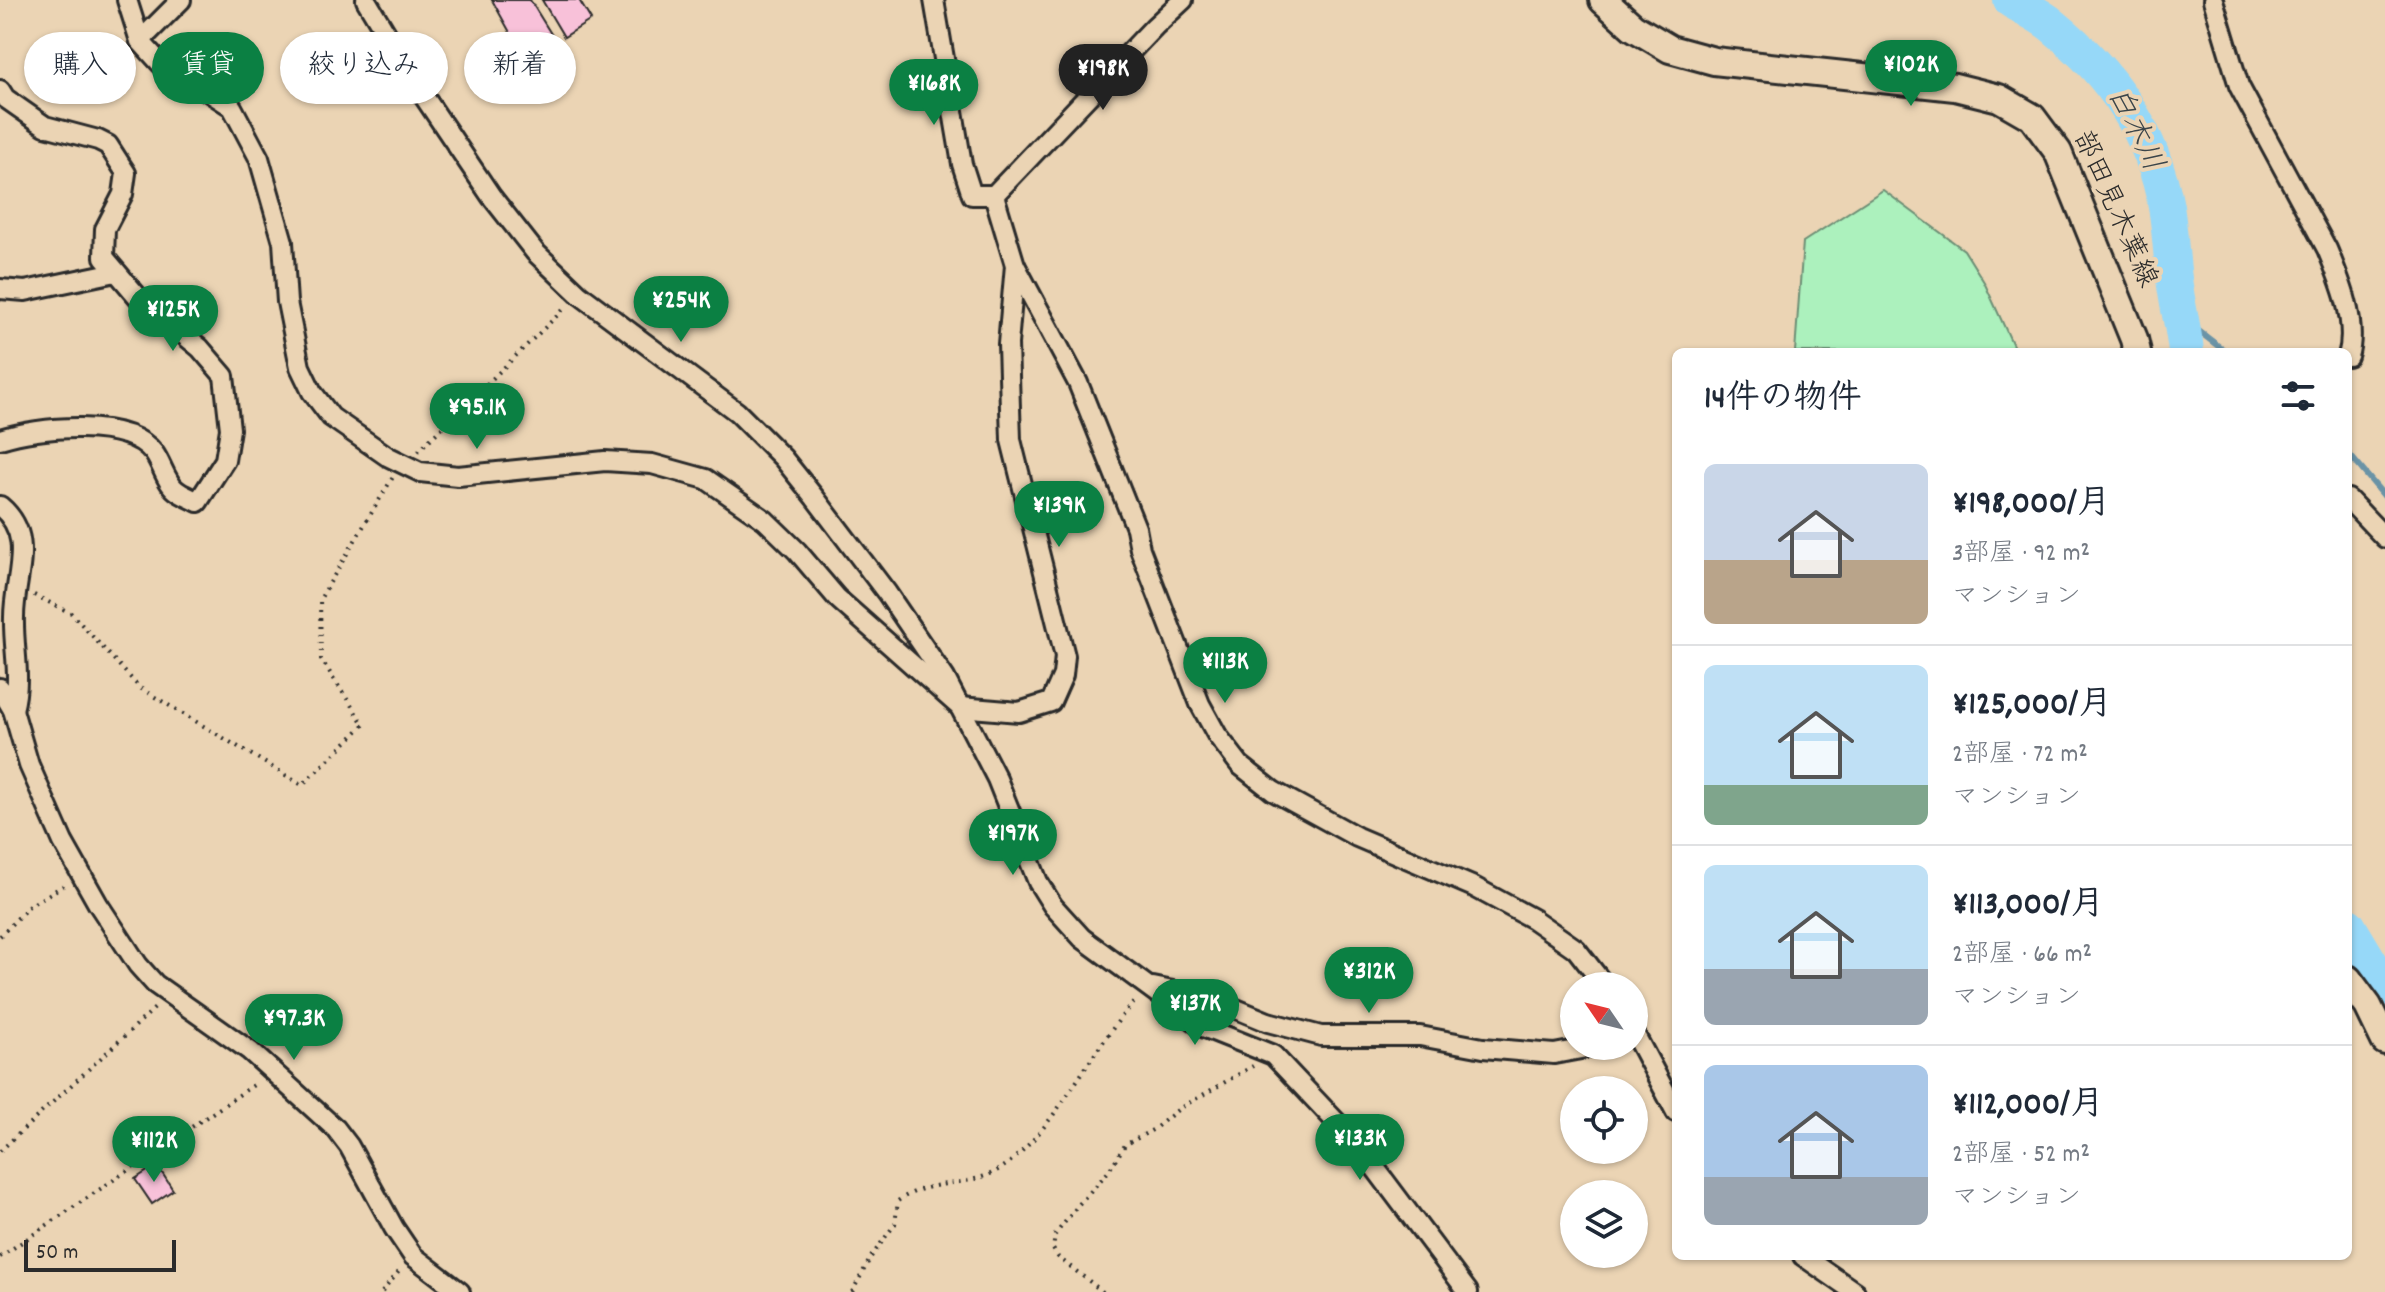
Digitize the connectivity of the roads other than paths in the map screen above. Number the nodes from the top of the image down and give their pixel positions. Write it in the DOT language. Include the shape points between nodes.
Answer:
graph roads {
  1 [pos="127,0"];
  2 [pos="181,0"];
  3 [pos="366,0"];
  4 [pos="934,0"];
  5 [pos="1183,0"];
  6 [pos="1603,0"];
  7 [pos="2213,0"];
  8 [pos="140,41"];
  9 [pos="0,90"];
  10 [pos="994,195"];
  11 [pos="1015,265"];
  12 [pos="116,272"];
  13 [pos="0,289"];
  14 [pos="2136,348"];
  15 [pos="2351,348"];
  16 [pos="0,439"];
  17 [pos="2352,503"];
  18 [pos="0,506"];
  19 [pos="2385,538"];
  20 [pos="0,688"];
  21 [pos="960,707"];
  22 [pos="13,710"];
  23 [pos="1594,972"];
  24 [pos="2352,984"];
  25 [pos="1144,990"];
  26 [pos="2385,1041"];
  27 [pos="1560,1053"];
  28 [pos="1648,1060"];
  29 [pos="1672,1105"];
  30 [pos="1809,1260"];
  31 [pos="460,1292"];
  32 [pos="1468,1292"];
  33 [pos="1855,1292"];
  1 -- 8 [label="street"];
  2 -- 8 [label="street"];
  3 -- 21 [label="street" via="423,95 535,252 579,294 737,412 783,458 887,593"];
  4 -- 10 [label="street" via="962,164 972,195"];
  5 -- 10 [label="street"];
  6 -- 14 [label="main road, 部田見木葉線" via="1633,27 1670,49 1714,61 1955,87 1999,98 2032,117 2058,152"];
  7 -- 15 [label="street" via="2239,86 2338,275"];
  8 -- 21 [label="street" via="161,64 232,107 259,158 283,242 287,302 300,367 331,417 420,472 458,476 605,461 652,464 706,479 765,520 837,598"];
  9 -- 12 [label="street" via="45,126 108,145 126,173 123,194 105,229 104,257"];
  10 -- 11 [label="street"];
  11 -- 21 [label="street" via="1008,344 1011,440 1065,656 1063,675 1051,702 1019,712"];
  11 -- 23 [label="street" via="1078,383 1200,704 1240,765 1273,791 1357,837 1474,887 1533,919 1576,949"];
  12 -- 13 [label="street" via="25,291"];
  12 -- 16 [label="street" via="224,376 230,429 225,460 198,502 174,489 153,451 128,434 94,429 23,432"];
  17 -- 19 [label="street"];
  18 -- 22 [label="street" via="17,525 20,538 22,570 14,616 19,688"];
  20 -- 22 [label="street"];
  21 -- 25 [label="street" via="1053,906"];
  22 -- 31 [label="street" via="43,799 138,965 155,984 234,1038 336,1129 413,1256"];
  24 -- 26 [label="main road"];
  25 -- 27 [label="street" via="1212,999 1321,1036 1420,1036 1483,1048"];
  25 -- 32 [label="street" via="1203,1027 1273,1055 1357,1144"];
  28 -- 29 [label="street"];
  30 -- 33 [label="street"];
}
